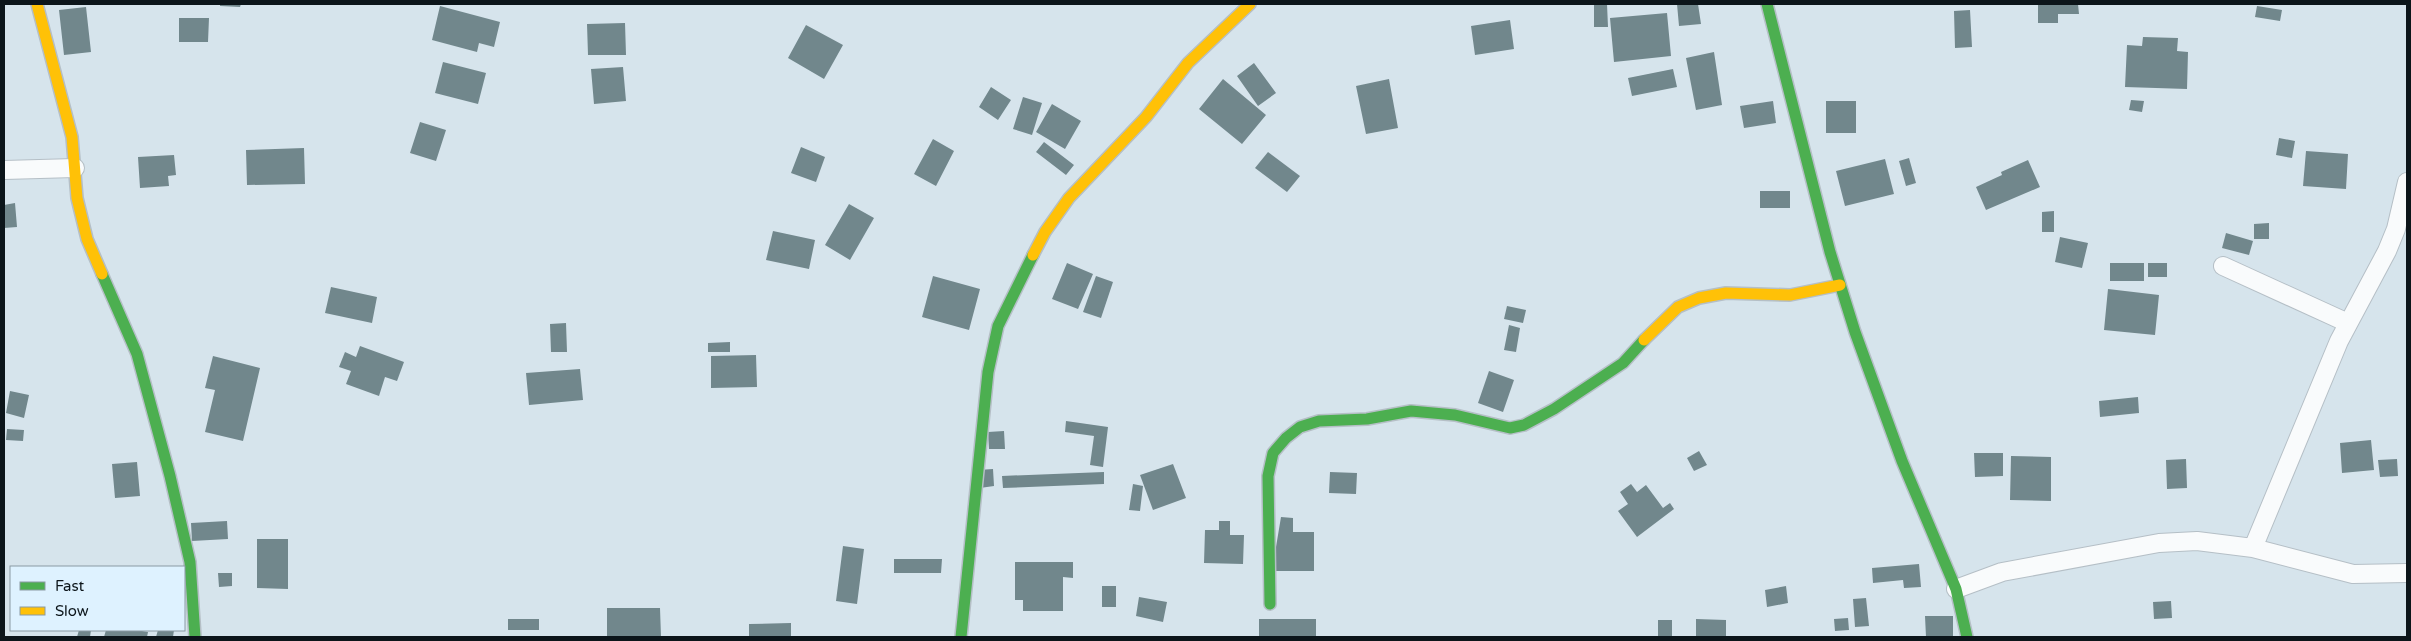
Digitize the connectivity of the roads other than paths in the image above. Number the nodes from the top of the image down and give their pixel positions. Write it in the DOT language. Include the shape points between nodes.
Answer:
graph roads {
  1 [pos="37,4"];
  2 [pos="1250,4"];
  3 [pos="1767,4"];
  4 [pos="75,168"];
  5 [pos="4,170"];
  6 [pos="2407,182"];
  7 [pos="2223,266"];
  8 [pos="1840,285"];
  9 [pos="2348,324"];
  10 [pos="2253,548"];
  11 [pos="2407,573"];
  12 [pos="1956,588"];
  13 [pos="1270,604"];
  14 [pos="195,637"];
  15 [pos="961,637"];
  16 [pos="1967,637"];
  1 -- 4 [label="street" via="72,137"];
  2 -- 15 [label="street" via="1188,63 1146,118 1070,198 1045,232 998,326 988,372"];
  3 -- 8 [label="street"];
  4 -- 5 [label="street"];
  4 -- 14 [label="street" via="77,198 87,239 136,354 170,476 190,562"];
  6 -- 9 [label="street" via="2387,251"];
  7 -- 9 [label="street"];
  8 -- 12 [label="street" via="1902,461"];
  8 -- 13 [label="street" via="1790,295 1726,293 1699,298 1678,307 1623,363 1524,425 1510,428 1455,416 1411,411 1300,426 1273,453 1268,476"];
  9 -- 10 [label="street"];
  10 -- 11 [label="street" via="2353,574"];
  10 -- 12 [label="street" via="2197,541 2159,543 2002,572"];
  12 -- 16 [label="street"];
}
